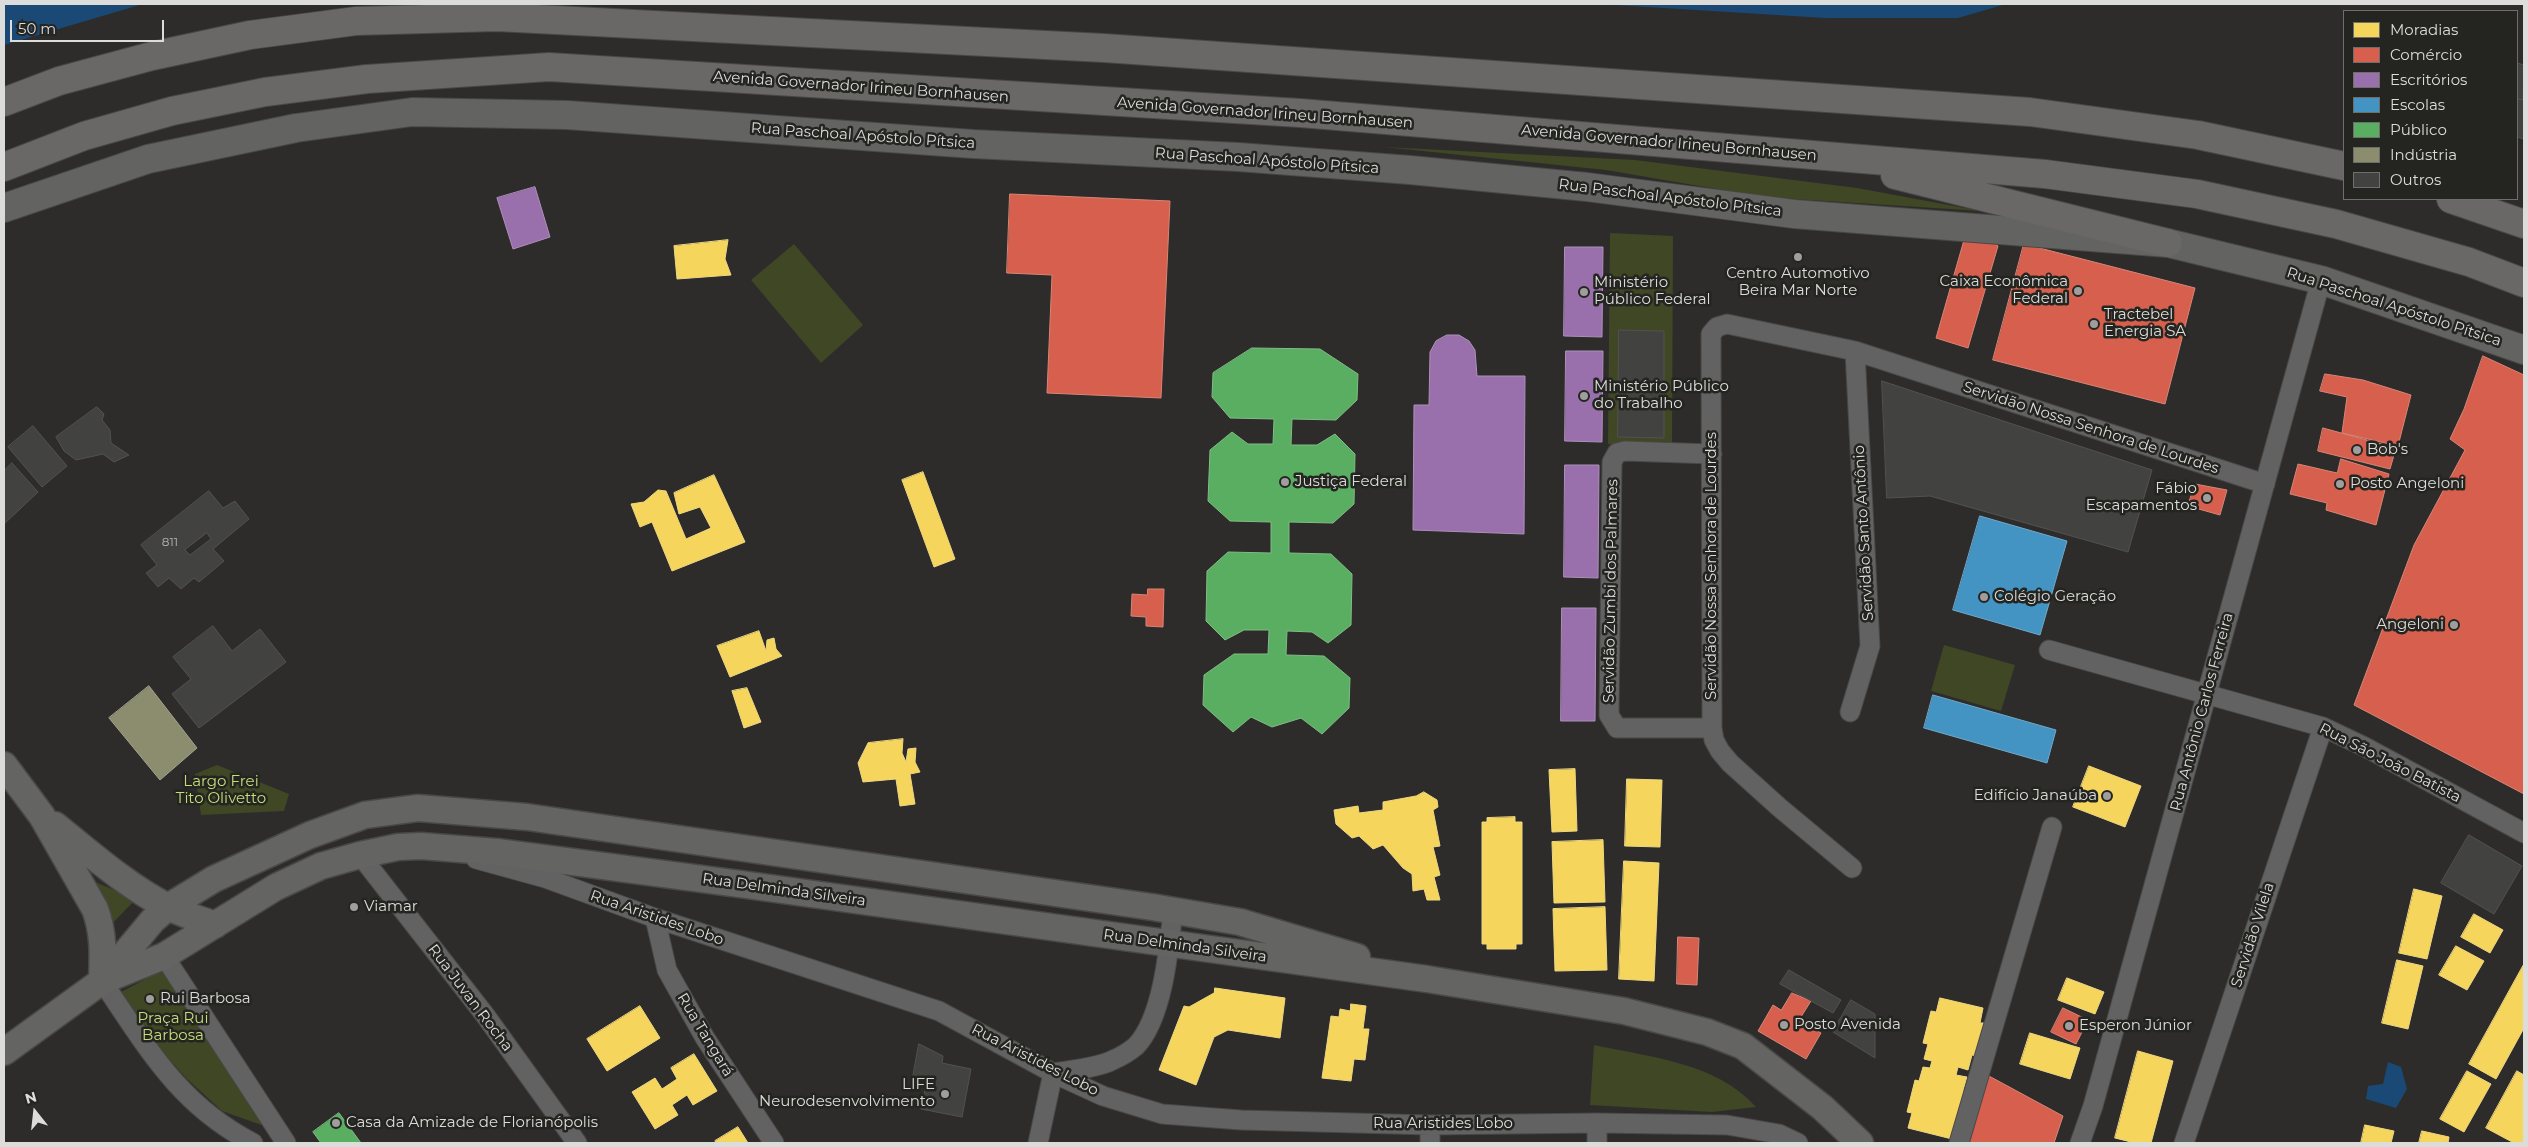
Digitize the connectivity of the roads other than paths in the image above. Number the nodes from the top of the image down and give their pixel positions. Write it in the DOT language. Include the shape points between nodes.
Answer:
graph roads {
  1 [pos="4,102"];
  2 [pos="1819,155"];
  3 [pos="2343,166"];
  4 [pos="4,167"];
  5 [pos="2454,200"];
  6 [pos="4,208"];
  7 [pos="2524,224"];
  8 [pos="2168,243"];
  9 [pos="2321,280"];
  10 [pos="2524,283"];
  11 [pos="2524,350"];
  12 [pos="1854,352"];
  13 [pos="1712,454"];
  14 [pos="2265,484"];
  15 [pos="2049,650"];
  16 [pos="2206,695"];
  17 [pos="1850,712"];
  18 [pos="1712,728"];
  19 [pos="2323,728"];
  20 [pos="4,764"];
  21 [pos="42,816"];
  22 [pos="2052,827"];
  23 [pos="2524,832"];
  24 [pos="446,848"];
  25 [pos="266,853"];
  26 [pos="360,855"];
  27 [pos="1852,868"];
  28 [pos="250,903"];
  29 [pos="168,907"];
  30 [pos="1173,910"];
  31 [pos="655,918"];
  32 [pos="215,925"];
  33 [pos="1169,944"];
  34 [pos="164,956"];
  35 [pos="1427,979"];
  36 [pos="102,981"];
  37 [pos="4,1052"];
  38 [pos="1053,1073"];
  39 [pos="1597,1123"];
  40 [pos="1430,1134"];
  41 [pos="253,1143"];
  42 [pos="286,1143"];
  43 [pos="576,1143"];
  44 [pos="774,1143"];
  45 [pos="1038,1143"];
  46 [pos="1597,1143"];
  47 [pos="1798,1143"];
  48 [pos="1860,1143"];
  49 [pos="1959,1143"];
  50 [pos="2080,1143"];
  51 [pos="2184,1143"];
  1 -- 3 [label="highway" via="68,79 152,56 250,36 356,21 497,18 1104,48 2030,112 2198,135"];
  2 -- 4 [label="highway, Avenida Governador Irineu Bornhausen" via="1300,113 550,67 367,79 265,92 172,111 84,136"];
  2 -- 8 [label="highway"];
  2 -- 10 [label="highway, Avenida Governador Irineu Bornhausen" via="2045,174 2197,194 2336,224 2469,262"];
  5 -- 7 [label="highway"];
  6 -- 8 [label="main road, Rua Paschoal Apóstolo Pítsica" via="148,159 296,128 412,112 567,115 974,144 1238,157 1587,187 1794,214"];
  8 -- 9 [label="main road, Rua Paschoal Apóstolo Pítsica"];
  9 -- 11 [label="main road, Rua Paschoal Apóstolo Pítsica"];
  9 -- 14 [label="street, Rua Antônio Carlos Ferreira"];
  12 -- 13 [label="street, Servidão Nossa Senhora de Lourdes" via="1726,324 1717,327 1711,334"];
  12 -- 14 [label="street, Servidão Nossa Senhora de Lourdes"];
  12 -- 17 [label="street, Servidão Santo Antônio" via="1870,646"];
  13 -- 18 [label="street, Servidão Nossa Senhora de Lourdes"];
  13 -- 18 [label="street, Servidão Zumbi dos Palmares" via="1625,451 1617,453 1612,462 1609,715 1617,728"];
  14 -- 16 [label="street, Rua Antônio Carlos Ferreira"];
  15 -- 16 [label="street, Rua São João Batista"];
  16 -- 19 [label="street, Rua São João Batista"];
  16 -- 50 [label="street, Rua Antônio Carlos Ferreira"];
  18 -- 27 [label="street, Servidão Nossa Senhora de Lourdes" via="1714,740 1730,763"];
  19 -- 23 [label="street, Rua São João Batista"];
  19 -- 51 [label="street, Servidão Vilela"];
  20 -- 21 [label="main road"];
  21 -- 29 [label="main road" via="118,875"];
  21 -- 36 [label="main road" via="73,867 100,922 104,944"];
  22 -- 49 [label="street"];
  24 -- 26 [label="main road, Rua Delminda Silveira" via="398,847"];
  24 -- 31 [label="street, Rua Aristides Lobo" via="545,878"];
  24 -- 33 [label="main road, Rua Delminda Silveira" via="740,884"];
  25 -- 28 [label="main road" via="264,880"];
  25 -- 29 [label="main road, Rua Delminda Silveira"];
  25 -- 30 [label="main road, Rua Delminda Silveira" via="365,815 418,808 527,817"];
  26 -- 28 [label="main road, Rua Delminda Silveira" via="321,866"];
  26 -- 43 [label="street, Rua Juvan Rocha" via="485,1015"];
  28 -- 32 [label="main road, Rua Delminda Silveira"];
  29 -- 32 [label="main road"];
  29 -- 36 [label="main road, Rua Delminda Silveira" via="134,940"];
  30 -- 33 [label="street"];
  30 -- 35 [label="main road, Rua Delminda Silveira" via="1272,931"];
  31 -- 38 [label="street, Rua Aristides Lobo" via="939,1011"];
  31 -- 44 [label="street, Rua Tangará" via="667,970 705,1038"];
  32 -- 34 [label="main road, Rua Delminda Silveira"];
  33 -- 35 [label="main road, Rua Delminda Silveira"];
  33 -- 38 [label="street" via="1154,1018 1135,1047 1112,1061"];
  34 -- 36 [label="main road, Rua Delminda Silveira"];
  34 -- 42 [label="street"];
  35 -- 48 [label="main road, Rua Delminda Silveira" via="1624,1011 1707,1032 1743,1046 1823,1108"];
  36 -- 37 [label="main road"];
  36 -- 41 [label="street" via="165,1073 223,1125"];
  38 -- 40 [label="street, Rua Aristides Lobo" via="1130,1106 1189,1118"];
  38 -- 45 [label="street"];
  39 -- 40 [label="street, Rua Aristides Lobo"];
  39 -- 46 [label="street"];
  39 -- 47 [label="street, Rua Aristides Lobo" via="1727,1125 1780,1134"];
}
